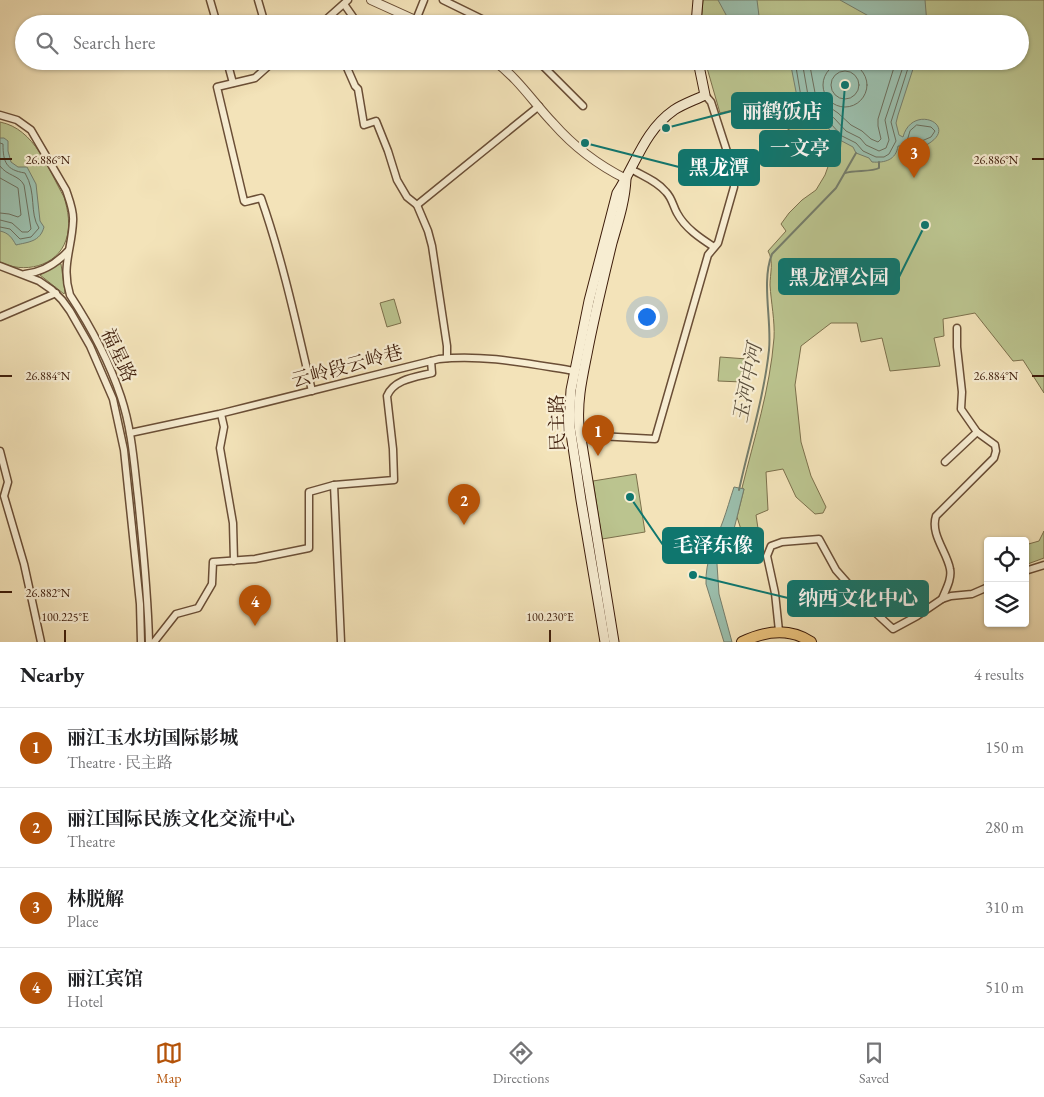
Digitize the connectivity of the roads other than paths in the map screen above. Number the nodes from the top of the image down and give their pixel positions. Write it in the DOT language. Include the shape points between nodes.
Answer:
graph roads {
  1 [pos="210,0"];
  2 [pos="258,0"];
  3 [pos="371,0"];
  4 [pos="424,0"];
  5 [pos="443,0"];
  6 [pos="698,0"];
  7 [pos="346,2"];
  8 [pos="214,15"];
  9 [pos="262,15"];
  10 [pos="332,15"];
  11 [pos="353,15"];
  12 [pos="404,15"];
  13 [pos="421,15"];
  14 [pos="474,15"];
  15 [pos="697,15"];
  16 [pos="229,70"];
  17 [pos="264,70"];
  18 [pos="348,70"];
  19 [pos="506,70"];
  20 [pos="547,70"];
  21 [pos="700,70"];
  22 [pos="233,83"];
  23 [pos="705,95"];
  24 [pos="539,106"];
  25 [pos="583,106"];
  26 [pos="0,115"];
  27 [pos="631,169"];
  28 [pos="626,179"];
  29 [pos="417,205"];
  30 [pos="714,248"];
  31 [pos="68,252"];
  32 [pos="0,266"];
  33 [pos="24,274"];
  34 [pos="56,294"];
  35 [pos="0,317"];
  36 [pos="957,328"];
  37 [pos="447,358"];
  38 [pos="430,361"];
  39 [pos="575,370"];
  40 [pos="312,391"];
  41 [pos="221,414"];
  42 [pos="977,432"];
  43 [pos="130,433"];
  44 [pos="580,435"];
  45 [pos="0,451"];
  46 [pos="945,462"];
  47 [pos="334,485"];
  48 [pos="2,497"];
  49 [pos="234,561"];
  50 [pos="1044,566"];
  51 [pos="1029,570"];
  52 [pos="984,590"];
  53 [pos="942,599"];
  54 [pos="779,631"];
  55 [pos="751,640"];
  56 [pos="41,642"];
  57 [pos="141,642"];
  58 [pos="149,642"];
  59 [pos="154,642"];
  60 [pos="342,642"];
  61 [pos="605,642"];
  62 [pos="614,642"];
  63 [pos="797,642"];
  64 [pos="811,642"];
  1 -- 8 [label="street"];
  2 -- 9 [label="street"];
  3 -- 12 [label="street"];
  4 -- 13 [label="street"];
  5 -- 14 [label="street"];
  6 -- 15 [label="main road"];
  7 -- 10 [label="street"];
  7 -- 11 [label="street"];
  16 -- 22 [label="street"];
  17 -- 22 [label="street" via="255,78"];
  18 -- 29 [label="street" via="358,88 364,125 376,121 396,180 407,197"];
  19 -- 24 [label="street"];
  20 -- 25 [label="street"];
  21 -- 23 [label="main road"];
  22 -- 40 [label="street" via="217,87 244,201 261,198"];
  23 -- 27 [label="main road, 民主路" via="676,108 657,124"];
  23 -- 30 [label="street" via="711,102 734,181 733,194"];
  24 -- 28 [label="street" via="594,161"];
  24 -- 29 [label="street"];
  26 -- 31 [label="street, 福星路" via="17,120 31,130 66,190 74,219"];
  27 -- 28 [label="main road, 民主路"];
  27 -- 30 [label="street" via="664,189 682,220"];
  28 -- 39 [label="main road, 民主路" via="617,193 609,222"];
  28 -- 44 [label="main road, 民主路" via="580,391"];
  29 -- 37 [label="street" via="432,246"];
  30 -- 44 [label="street" via="708,255 700,279 655,439"];
  31 -- 33 [label="street" via="50,266"];
  31 -- 43 [label="street, 福星路" via="66,272 70,295 110,369"];
  32 -- 33 [label="street, 福星路"];
  33 -- 34 [label="street, 福星路"];
  34 -- 35 [label="street"];
  34 -- 57 [label="street, 福星路" via="90,346 117,413 134,540"];
  36 -- 42 [label="street" via="961,409"];
  37 -- 38 [label="street, 云岭段云岭巷"];
  37 -- 39 [label="street, 云岭段云岭巷" via="510,360"];
  38 -- 40 [label="street, 云岭段云岭巷"];
  38 -- 47 [label="street" via="432,373 397,384 387,396 394,480"];
  39 -- 61 [label="main road, 民主路" via="570,427"];
  40 -- 41 [label="street, 云岭段云岭巷"];
  41 -- 43 [label="street, 云岭段云岭巷"];
  41 -- 49 [label="street" via="224,427 220,448 232,523"];
  42 -- 46 [label="street"];
  42 -- 53 [label="street" via="995,445 995,456 938,513 935,520 934,527 950,568"];
  43 -- 58 [label="street, 福星路" via="146,577"];
  44 -- 62 [label="main road, 民主路"];
  45 -- 48 [label="street" via="8,482"];
  47 -- 49 [label="street" via="309,492 309,548"];
  47 -- 60 [label="street"];
  48 -- 56 [label="street" via="30,586"];
  49 -- 59 [label="street" via="213,562 212,584 198,608 176,614"];
  50 -- 51 [label="street"];
  52 -- 53 [label="street"];
  53 -- 54 [label="street" via="893,629 836,570 819,539 782,542 772,546 767,556"];
  54 -- 55 [label="main road"];
  54 -- 64 [label="main road" via="796,634"];
  55 -- 63 [label="main road" via="779,638"];
}
